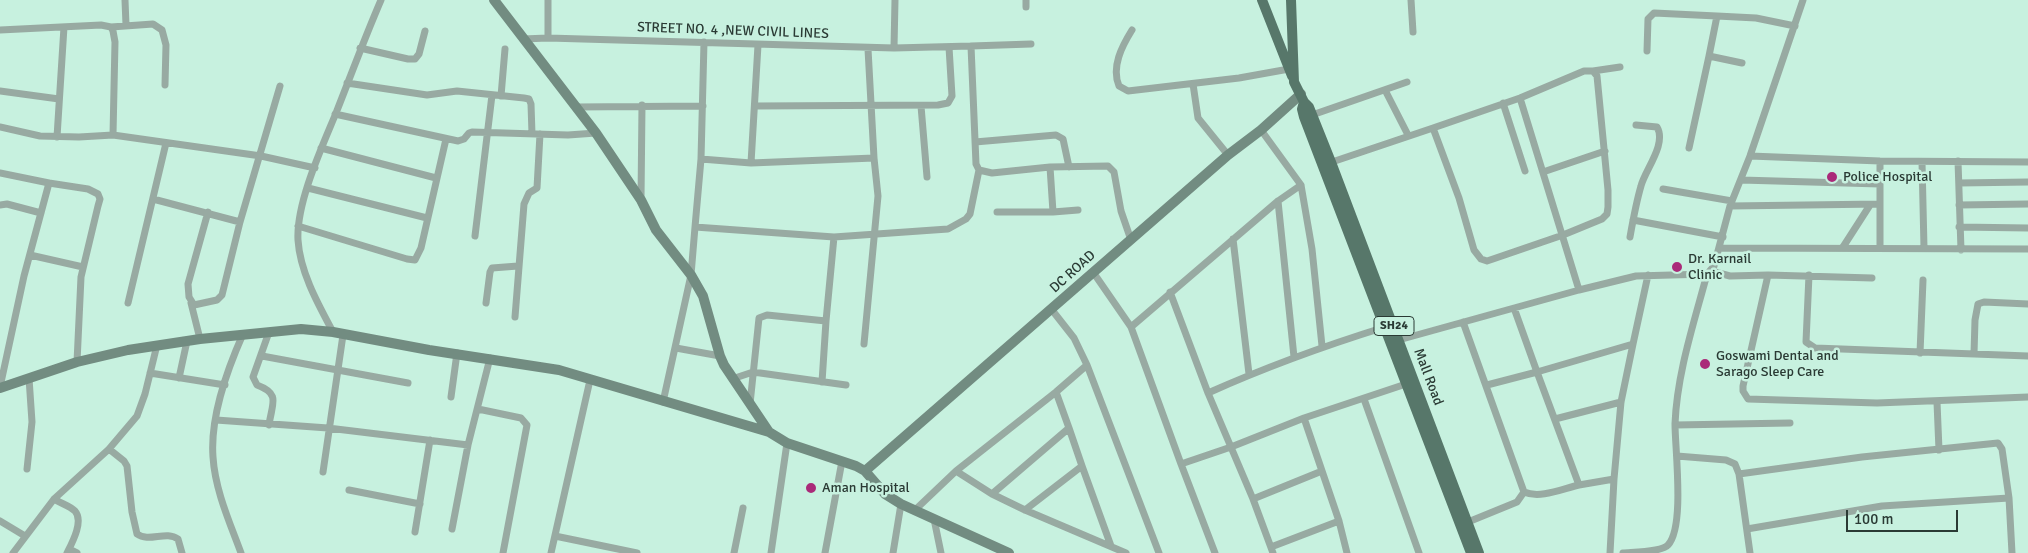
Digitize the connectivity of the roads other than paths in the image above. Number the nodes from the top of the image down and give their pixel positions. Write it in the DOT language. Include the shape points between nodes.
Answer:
graph roads {
  1 [pos="125,0"];
  2 [pos="381,0"];
  3 [pos="494,0"];
  4 [pos="548,0"];
  5 [pos="895,0"];
  6 [pos="1262,0"];
  7 [pos="1291,0"];
  8 [pos="1410,0"];
  9 [pos="1803,0"];
  10 [pos="1717,16"];
  11 [pos="126,25"];
  12 [pos="1795,26"];
  13 [pos="64,27"];
  14 [pos="111,27"];
  15 [pos="0,30"];
  16 [pos="1132,30"];
  17 [pos="425,31"];
  18 [pos="1413,32"];
  19 [pos="548,38"];
  20 [pos="523,39"];
  21 [pos="704,42"];
  22 [pos="1031,44"];
  23 [pos="758,45"];
  24 [pos="971,46"];
  25 [pos="949,47"];
  26 [pos="360,48"];
  27 [pos="868,48"];
  28 [pos="894,48"];
  29 [pos="505,49"];
  30 [pos="1647,51"];
  31 [pos="1709,56"];
  32 [pos="1742,64"];
  33 [pos="1620,67"];
  34 [pos="1289,69"];
  35 [pos="1593,71"];
  36 [pos="348,82"];
  37 [pos="1294,82"];
  38 [pos="1407,82"];
  39 [pos="1193,84"];
  40 [pos="165,85"];
  41 [pos="280,86"];
  42 [pos="1385,90"];
  43 [pos="0,91"];
  44 [pos="492,95"];
  45 [pos="501,96"];
  46 [pos="1302,98"];
  47 [pos="1520,98"];
  48 [pos="59,99"];
  49 [pos="1503,103"];
  50 [pos="642,105"];
  51 [pos="703,106"];
  52 [pos="755,106"];
  53 [pos="921,106"];
  54 [pos="576,107"];
  55 [pos="871,107"];
  56 [pos="335,114"];
  57 [pos="1312,115"];
  58 [pos="1636,125"];
  59 [pos="0,127"];
  60 [pos="1433,128"];
  61 [pos="1261,130"];
  62 [pos="596,133"];
  63 [pos="488,134"];
  64 [pos="536,134"];
  65 [pos="113,135"];
  66 [pos="1408,135"];
  67 [pos="57,137"];
  68 [pos="446,139"];
  69 [pos="975,142"];
  70 [pos="166,143"];
  71 [pos="321,148"];
  72 [pos="1689,148"];
  73 [pos="1605,151"];
  74 [pos="1228,155"];
  75 [pos="260,156"];
  76 [pos="1750,156"];
  77 [pos="874,158"];
  78 [pos="701,159"];
  79 [pos="1880,161"];
  80 [pos="1958,161"];
  81 [pos="1922,162"];
  82 [pos="2028,162"];
  83 [pos="751,163"];
  84 [pos="1328,164"];
  85 [pos="1050,167"];
  86 [pos="1069,167"];
  87 [pos="315,168"];
  88 [pos="979,170"];
  89 [pos="1525,171"];
  90 [pos="1543,172"];
  91 [pos="0,173"];
  92 [pos="927,177"];
  93 [pos="436,178"];
  94 [pos="1741,180"];
  95 [pos="2028,182"];
  96 [pos="49,183"];
  97 [pos="1960,183"];
  98 [pos="1880,184"];
  99 [pos="1301,185"];
  100 [pos="308,188"];
  101 [pos="1663,189"];
  102 [pos="153,199"];
  103 [pos="641,200"];
  104 [pos="1278,201"];
  105 [pos="1731,204"];
  106 [pos="1880,204"];
  107 [pos="2028,204"];
  108 [pos="0,205"];
  109 [pos="1870,205"];
  110 [pos="1959,205"];
  111 [pos="1078,210"];
  112 [pos="208,212"];
  113 [pos="997,212"];
  114 [pos="1053,212"];
  115 [pos="41,213"];
  116 [pos="427,218"];
  117 [pos="1633,220"];
  118 [pos="240,222"];
  119 [pos="298,226"];
  120 [pos="695,227"];
  121 [pos="1959,227"];
  122 [pos="2028,228"];
  123 [pos="875,235"];
  124 [pos="1563,235"];
  125 [pos="475,236"];
  126 [pos="834,237"];
  127 [pos="1630,237"];
  128 [pos="1722,237"];
  129 [pos="1232,239"];
  130 [pos="1131,240"];
  131 [pos="1843,247"];
  132 [pos="1719,248"];
  133 [pos="1880,248"];
  134 [pos="1924,248"];
  135 [pos="2028,249"];
  136 [pos="1960,250"];
  137 [pos="30,255"];
  138 [pos="518,266"];
  139 [pos="84,267"];
  140 [pos="1093,272"];
  141 [pos="1709,272"];
  142 [pos="691,275"];
  143 [pos="1648,275"];
  144 [pos="1768,275"];
  145 [pos="1809,275"];
  146 [pos="1872,278"];
  147 [pos="1923,280"];
  148 [pos="1579,290"];
  149 [pos="1170,292"];
  150 [pos="191,302"];
  151 [pos="128,303"];
  152 [pos="486,303"];
  153 [pos="2028,304"];
  154 [pos="1514,308"];
  155 [pos="1052,310"];
  156 [pos="515,317"];
  157 [pos="826,321"];
  158 [pos="1463,322"];
  159 [pos="1131,327"];
  160 [pos="1385,327"];
  161 [pos="269,332"];
  162 [pos="338,333"];
  163 [pos="244,334"];
  164 [pos="200,339"];
  165 [pos="187,341"];
  166 [pos="1395,341"];
  167 [pos="864,344"];
  168 [pos="1633,344"];
  169 [pos="157,345"];
  170 [pos="1322,346"];
  171 [pos="676,348"];
  172 [pos="457,353"];
  173 [pos="1920,353"];
  174 [pos="1974,354"];
  175 [pos="262,356"];
  176 [pos="720,356"];
  177 [pos="2028,356"];
  178 [pos="1294,357"];
  179 [pos="490,358"];
  180 [pos="77,362"];
  181 [pos="1087,365"];
  182 [pos="336,370"];
  183 [pos="753,372"];
  184 [pos="1537,372"];
  185 [pos="150,373"];
  186 [pos="1250,374"];
  187 [pos="29,378"];
  188 [pos="179,378"];
  189 [pos="732,379"];
  190 [pos="590,380"];
  191 [pos="822,382"];
  192 [pos="408,383"];
  193 [pos="1411,383"];
  194 [pos="225,385"];
  195 [pos="846,385"];
  196 [pos="1487,385"];
  197 [pos="0,388"];
  198 [pos="1056,392"];
  199 [pos="1208,393"];
  200 [pos="2028,397"];
  201 [pos="451,398"];
  202 [pos="1364,399"];
  203 [pos="663,402"];
  204 [pos="1621,402"];
  205 [pos="1937,402"];
  206 [pos="750,404"];
  207 [pos="478,409"];
  208 [pos="1304,418"];
  209 [pos="1555,419"];
  210 [pos="216,420"];
  211 [pos="1790,423"];
  212 [pos="269,425"];
  213 [pos="1675,425"];
  214 [pos="328,428"];
  215 [pos="1069,428"];
  216 [pos="769,432"];
  217 [pos="430,440"];
  218 [pos="787,443"];
  219 [pos="468,445"];
  220 [pos="1231,447"];
  221 [pos="110,449"];
  222 [pos="1939,450"];
  223 [pos="1677,456"];
  224 [pos="842,461"];
  225 [pos="1181,464"];
  226 [pos="1082,466"];
  227 [pos="27,469"];
  228 [pos="956,471"];
  229 [pos="1322,471"];
  230 [pos="323,472"];
  231 [pos="865,472"];
  232 [pos="1739,474"];
  233 [pos="1614,479"];
  234 [pos="1579,485"];
  235 [pos="350,490"];
  236 [pos="1524,492"];
  237 [pos="992,494"];
  238 [pos="2009,498"];
  239 [pos="54,499"];
  240 [pos="1253,499"];
  241 [pos="420,504"];
  242 [pos="901,504"];
  243 [pos="743,508"];
  244 [pos="916,510"];
  245 [pos="1026,510"];
  246 [pos="934,519"];
  247 [pos="0,521"];
  248 [pos="1340,521"];
  249 [pos="1468,522"];
  250 [pos="452,528"];
  251 [pos="1747,529"];
  252 [pos="416,532"];
  253 [pos="25,536"];
  254 [pos="554,536"];
  255 [pos="1111,546"];
  256 [pos="1272,550"];
  257 [pos="68,551"];
  258 [pos="13,553"];
  259 [pos="77,553"];
  260 [pos="182,553"];
  261 [pos="241,553"];
  262 [pos="503,553"];
  263 [pos="551,553"];
  264 [pos="637,553"];
  265 [pos="734,553"];
  266 [pos="771,553"];
  267 [pos="825,553"];
  268 [pos="893,553"];
  269 [pos="941,553"];
  270 [pos="1009,553"];
  271 [pos="1126,553"];
  272 [pos="1160,553"];
  273 [pos="1215,553"];
  274 [pos="1347,553"];
  275 [pos="1419,553"];
  276 [pos="1471,553"];
  277 [pos="1479,553"];
  278 [pos="1610,553"];
  279 [pos="1623,553"];
  280 [pos="1750,553"];
  281 [pos="2012,553"];
  1 -- 11 [label="street"];
  2 -- 26 [label="street"];
  3 -- 20 [label="street"];
  4 -- 19 [label="street"];
  5 -- 28 [label="street"];
  6 -- 34 [label="main road"];
  7 -- 37 [label="main road, Mall Road / SH24"];
  8 -- 18 [label="street"];
  9 -- 12 [label="street"];
  10 -- 12 [label="street" via="1756,18"];
  10 -- 30 [label="street" via="1654,13 1648,19"];
  10 -- 31 [label="street"];
  11 -- 14 [label="street"];
  11 -- 40 [label="street" via="153,24 162,30 166,45"];
  12 -- 76 [label="street"];
  13 -- 14 [label="street"];
  13 -- 15 [label="street"];
  13 -- 48 [label="street"];
  14 -- 65 [label="street" via="115,42"];
  16 -- 39 [label="street" via="1118,58 1119,86 1128,91"];
  17 -- 26 [label="street" via="415,59"];
  19 -- 20 [label="street, STREET NO. 4 ,NEW CIVIL LINES"];
  19 -- 21 [label="street, STREET NO. 4 ,NEW CIVIL LINES"];
  20 -- 54 [label="street"];
  21 -- 23 [label="street, STREET NO. 4 ,NEW CIVIL LINES"];
  21 -- 51 [label="street"];
  22 -- 24 [label="street, STREET NO. 4 ,NEW CIVIL LINES"];
  23 -- 27 [label="street, STREET NO. 4 ,NEW CIVIL LINES"];
  23 -- 52 [label="street"];
  24 -- 25 [label="street, STREET NO. 4 ,NEW CIVIL LINES"];
  24 -- 69 [label="street"];
  25 -- 28 [label="street, STREET NO. 4 ,NEW CIVIL LINES"];
  25 -- 53 [label="street" via="950,102"];
  26 -- 36 [label="street"];
  27 -- 28 [label="street, STREET NO. 4 ,NEW CIVIL LINES"];
  27 -- 55 [label="street"];
  29 -- 45 [label="street"];
  31 -- 32 [label="street"];
  31 -- 72 [label="street"];
  33 -- 35 [label="street"];
  34 -- 37 [label="main road"];
  34 -- 39 [label="street"];
  35 -- 47 [label="street" via="1584,71"];
  35 -- 73 [label="street" via="1597,76"];
  36 -- 44 [label="street" via="427,95 449,91"];
  36 -- 56 [label="street"];
  37 -- 46 [label="main road, Mall Road / SH24"];
  38 -- 42 [label="street"];
  39 -- 74 [label="street" via="1198,118"];
  41 -- 75 [label="street"];
  42 -- 57 [label="street"];
  42 -- 66 [label="street"];
  43 -- 48 [label="street"];
  44 -- 45 [label="street"];
  44 -- 63 [label="street"];
  45 -- 64 [label="street" via="524,98 531,102"];
  46 -- 57 [label="main road, Mall Road / SH24"];
  46 -- 61 [label="street, DC ROAD"];
  46 -- 84 [label="main road, Mall Road / SH24" via="1304,117"];
  47 -- 49 [label="street"];
  47 -- 90 [label="street"];
  48 -- 67 [label="street"];
  49 -- 60 [label="street"];
  49 -- 89 [label="street"];
  50 -- 51 [label="street"];
  50 -- 54 [label="street"];
  50 -- 103 [label="street"];
  51 -- 78 [label="street"];
  52 -- 55 [label="street"];
  52 -- 83 [label="street"];
  53 -- 55 [label="street"];
  53 -- 92 [label="street"];
  54 -- 62 [label="street"];
  55 -- 77 [label="street"];
  56 -- 68 [label="street"];
  56 -- 71 [label="street"];
  57 -- 84 [label="main road, Mall Road / SH24"];
  58 -- 117 [label="street" via="1657,127 1660,140 1641,184"];
  59 -- 67 [label="street" via="31,135"];
  60 -- 66 [label="street"];
  60 -- 124 [label="street" via="1474,250 1481,259 1493,259"];
  61 -- 74 [label="street, DC ROAD"];
  61 -- 99 [label="street"];
  62 -- 64 [label="street"];
  62 -- 103 [label="street"];
  63 -- 64 [label="street"];
  63 -- 68 [label="street" via="469,133 461,141"];
  63 -- 125 [label="street"];
  64 -- 138 [label="street" via="538,184 524,204"];
  65 -- 67 [label="street"];
  65 -- 70 [label="street"];
  66 -- 84 [label="street"];
  68 -- 93 [label="street"];
  69 -- 86 [label="street" via="1056,135 1063,139"];
  69 -- 88 [label="street"];
  70 -- 75 [label="street"];
  70 -- 102 [label="street"];
  71 -- 87 [label="street"];
  71 -- 93 [label="street"];
  73 -- 90 [label="street"];
  73 -- 124 [label="street" via="1607,214"];
  74 -- 130 [label="street, DC ROAD"];
  75 -- 87 [label="street"];
  75 -- 118 [label="street"];
  76 -- 79 [label="street"];
  76 -- 94 [label="street"];
  77 -- 83 [label="street"];
  77 -- 123 [label="street" via="878,196"];
  78 -- 83 [label="street"];
  78 -- 120 [label="street"];
  79 -- 81 [label="street"];
  79 -- 98 [label="street"];
  80 -- 81 [label="street"];
  80 -- 82 [label="street"];
  80 -- 97 [label="street"];
  81 -- 134 [label="street"];
  84 -- 160 [label="main road, Mall Road / SH24"];
  84 -- 166 [label="main road, Mall Road / SH24"];
  85 -- 86 [label="street"];
  85 -- 88 [label="street" via="992,173"];
  85 -- 114 [label="street"];
  86 -- 130 [label="street" via="1104,165 1112,168"];
  87 -- 100 [label="street"];
  88 -- 123 [label="street" via="973,205 966,220 948,229"];
  90 -- 124 [label="street"];
  91 -- 96 [label="street"];
  93 -- 116 [label="street"];
  94 -- 98 [label="street"];
  94 -- 105 [label="street"];
  95 -- 97 [label="street"];
  96 -- 115 [label="street"];
  96 -- 139 [label="street" via="88,189 98,194 100,199"];
  97 -- 110 [label="street"];
  98 -- 106 [label="street"];
  99 -- 104 [label="street"];
  99 -- 170 [label="street" via="1312,249"];
  100 -- 116 [label="street"];
  100 -- 119 [label="street"];
  101 -- 105 [label="street"];
  102 -- 112 [label="street"];
  102 -- 151 [label="street"];
  103 -- 142 [label="street" via="656,230"];
  104 -- 129 [label="street"];
  104 -- 178 [label="street"];
  105 -- 109 [label="street"];
  105 -- 128 [label="street"];
  106 -- 109 [label="street"];
  106 -- 133 [label="street"];
  107 -- 110 [label="street"];
  108 -- 115 [label="street"];
  109 -- 131 [label="street"];
  110 -- 121 [label="street"];
  111 -- 114 [label="street"];
  112 -- 118 [label="street"];
  112 -- 150 [label="street" via="188,284"];
  113 -- 114 [label="street"];
  115 -- 137 [label="street"];
  116 -- 119 [label="street" via="415,260"];
  117 -- 127 [label="street"];
  117 -- 128 [label="street"];
  118 -- 150 [label="street" via="220,298 197,305"];
  119 -- 162 [label="street" via="299,250 305,272"];
  120 -- 126 [label="street"];
  120 -- 142 [label="street"];
  121 -- 122 [label="street"];
  121 -- 136 [label="street"];
  123 -- 126 [label="street"];
  123 -- 167 [label="street"];
  124 -- 148 [label="street"];
  126 -- 157 [label="street"];
  128 -- 132 [label="street"];
  129 -- 149 [label="street"];
  129 -- 186 [label="street"];
  130 -- 140 [label="street, DC ROAD"];
  131 -- 132 [label="street"];
  131 -- 133 [label="street"];
  132 -- 141 [label="street"];
  133 -- 134 [label="street"];
  134 -- 136 [label="street"];
  135 -- 136 [label="street"];
  137 -- 139 [label="street"];
  137 -- 197 [label="street"];
  138 -- 152 [label="street" via="492,268"];
  138 -- 156 [label="street"];
  139 -- 180 [label="street"];
  140 -- 155 [label="street, DC ROAD"];
  140 -- 159 [label="street"];
  141 -- 143 [label="street"];
  141 -- 144 [label="street" via="1730,276"];
  141 -- 213 [label="street" via="1685,355"];
  142 -- 171 [label="street"];
  142 -- 176 [label="street" via="705,302"];
  143 -- 148 [label="street"];
  143 -- 168 [label="street"];
  144 -- 145 [label="street"];
  144 -- 205 [label="street" via="1743,386 1748,399"];
  145 -- 146 [label="street"];
  145 -- 173 [label="street" via="1806,342 1809,346"];
  147 -- 173 [label="street"];
  148 -- 154 [label="street"];
  149 -- 159 [label="street"];
  149 -- 199 [label="street"];
  150 -- 164 [label="street"];
  153 -- 174 [label="street" via="1978,304"];
  154 -- 158 [label="street"];
  154 -- 184 [label="street"];
  155 -- 181 [label="street" via="1074,338"];
  155 -- 231 [label="street, DC ROAD"];
  157 -- 183 [label="street" via="762,316 758,323"];
  157 -- 191 [label="street"];
  158 -- 166 [label="street"];
  158 -- 196 [label="street"];
  159 -- 225 [label="street"];
  160 -- 166 [label="main road, Mall Road / SH24"];
  160 -- 170 [label="street"];
  161 -- 162 [label="street" via="301,329"];
  161 -- 163 [label="street"];
  161 -- 175 [label="street"];
  162 -- 172 [label="street"];
  162 -- 182 [label="street"];
  163 -- 164 [label="street"];
  163 -- 194 [label="street"];
  164 -- 165 [label="street"];
  165 -- 169 [label="street"];
  165 -- 188 [label="street"];
  166 -- 193 [label="main road, Mall Road / SH24"];
  168 -- 184 [label="street"];
  168 -- 204 [label="street"];
  169 -- 180 [label="street"];
  169 -- 185 [label="street"];
  170 -- 178 [label="street"];
  171 -- 176 [label="street"];
  171 -- 203 [label="street"];
  172 -- 179 [label="street"];
  172 -- 201 [label="street"];
  173 -- 174 [label="street"];
  174 -- 177 [label="street"];
  175 -- 182 [label="street"];
  175 -- 212 [label="street" via="253,377 257,385 272,393"];
  176 -- 189 [label="street"];
  178 -- 186 [label="street"];
  179 -- 190 [label="street" via="558,370"];
  179 -- 207 [label="street"];
  180 -- 187 [label="street"];
  181 -- 198 [label="street"];
  181 -- 272 [label="street"];
  182 -- 192 [label="street"];
  182 -- 214 [label="street"];
  183 -- 189 [label="street"];
  183 -- 191 [label="street"];
  183 -- 206 [label="street"];
  184 -- 196 [label="street"];
  184 -- 209 [label="street"];
  185 -- 188 [label="street"];
  185 -- 221 [label="street" via="137,416"];
  186 -- 199 [label="street"];
  187 -- 197 [label="street"];
  187 -- 227 [label="street" via="32,422"];
  188 -- 194 [label="street"];
  189 -- 206 [label="street"];
  190 -- 203 [label="street"];
  190 -- 254 [label="street"];
  191 -- 195 [label="street"];
  193 -- 202 [label="street"];
  193 -- 249 [label="main road, Mall Road / SH24"];
  193 -- 276 [label="main road, Mall Road / SH24"];
  194 -- 210 [label="street"];
  196 -- 236 [label="street"];
  198 -- 215 [label="street"];
  198 -- 228 [label="street"];
  199 -- 220 [label="street"];
  200 -- 205 [label="street"];
  202 -- 208 [label="street"];
  202 -- 275 [label="street"];
  203 -- 216 [label="street"];
  204 -- 209 [label="street"];
  204 -- 233 [label="street"];
  205 -- 222 [label="street"];
  206 -- 216 [label="street"];
  207 -- 219 [label="street"];
  207 -- 262 [label="street" via="521,418 527,425"];
  208 -- 220 [label="street"];
  208 -- 229 [label="street"];
  209 -- 234 [label="street"];
  210 -- 212 [label="street"];
  210 -- 261 [label="street" via="213,448 216,480"];
  211 -- 213 [label="street"];
  212 -- 214 [label="street"];
  213 -- 223 [label="street"];
  214 -- 217 [label="street"];
  214 -- 230 [label="street"];
  215 -- 226 [label="street"];
  215 -- 237 [label="street"];
  216 -- 218 [label="street"];
  217 -- 219 [label="street"];
  217 -- 241 [label="street"];
  218 -- 224 [label="street"];
  218 -- 266 [label="street"];
  219 -- 250 [label="street"];
  220 -- 225 [label="street"];
  220 -- 240 [label="street"];
  221 -- 239 [label="street"];
  221 -- 260 [label="street" via="127,466 137,534 143,537 173,536 178,539"];
  222 -- 232 [label="street" via="1862,456"];
  222 -- 238 [label="street" via="1994,443 2001,445"];
  223 -- 232 [label="street" via="1732,462"];
  223 -- 279 [label="street" via="1678,502 1674,532 1668,545 1662,549"];
  224 -- 231 [label="street"];
  224 -- 267 [label="street"];
  225 -- 273 [label="street"];
  226 -- 245 [label="street"];
  226 -- 255 [label="street"];
  228 -- 237 [label="street"];
  228 -- 244 [label="street"];
  229 -- 240 [label="street"];
  229 -- 248 [label="street"];
  231 -- 242 [label="street" via="885,494"];
  232 -- 251 [label="street"];
  233 -- 234 [label="street"];
  233 -- 278 [label="street"];
  234 -- 236 [label="street" via="1540,494"];
  235 -- 241 [label="street"];
  236 -- 249 [label="street" via="1517,502"];
  237 -- 245 [label="street"];
  238 -- 251 [label="street" via="1882,506"];
  238 -- 281 [label="street"];
  239 -- 253 [label="street"];
  239 -- 257 [label="street" via="76,512 78,517"];
  240 -- 256 [label="street"];
  241 -- 252 [label="street"];
  242 -- 244 [label="street"];
  242 -- 268 [label="street"];
  243 -- 265 [label="street"];
  244 -- 246 [label="street"];
  245 -- 255 [label="street"];
  246 -- 269 [label="street"];
  246 -- 270 [label="street"];
  247 -- 253 [label="street"];
  248 -- 256 [label="street"];
  248 -- 274 [label="street"];
  249 -- 277 [label="main road, Mall Road / SH24"];
  251 -- 280 [label="street"];
  253 -- 258 [label="street"];
  254 -- 263 [label="street"];
  254 -- 264 [label="street"];
  255 -- 271 [label="street"];
  257 -- 259 [label="street"];
}
